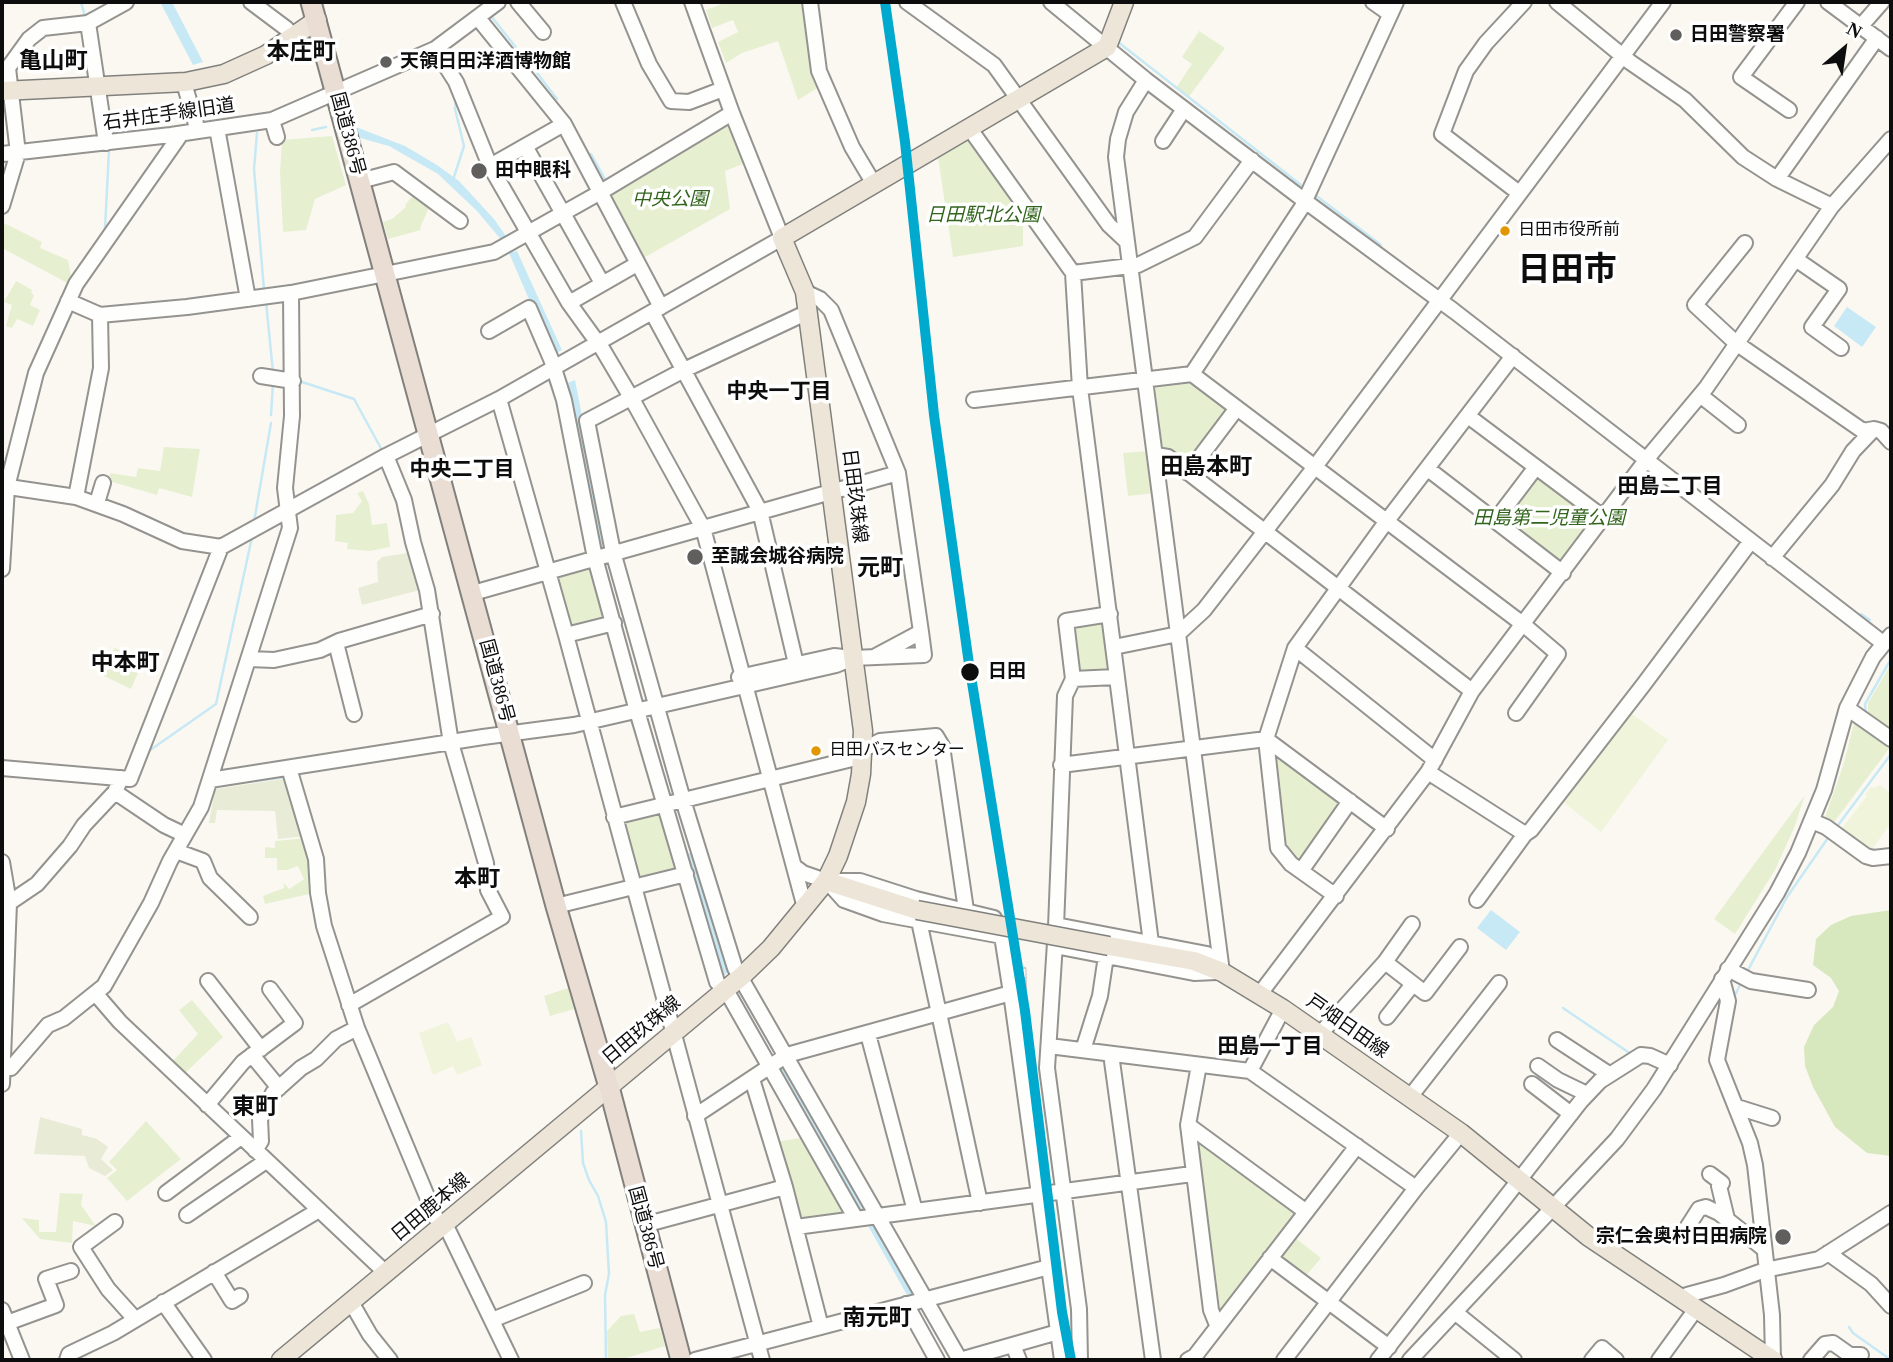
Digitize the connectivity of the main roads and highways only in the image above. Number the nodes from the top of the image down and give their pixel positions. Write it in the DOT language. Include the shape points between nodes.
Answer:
graph roads {
  1 [pos="1124,2"];
  2 [pos="314,11"];
  3 [pos="97,83"];
  4 [pos="6,88"];
  5 [pos="826,881"];
  6 [pos="609,1087"];
  7 [pos="281,1360"];
  8 [pos="681,1360"];
  9 [pos="1773,1360"];
  1 -- 5 [label="main road, 日田玖珠線" via="1107,47 782,238 806,292 863,731 856,802"];
  2 -- 3 [label="main road" via="261,47 204,71"];
  2 -- 3 [label="main road" via="265,55 224,74 184,82"];
  2 -- 6 [label="highway, 国道386号"];
  3 -- 4 [label="main road"];
  5 -- 6 [label="main road, 日田玖珠線" via="771,948"];
  5 -- 9 [label="main road, 戸畑日田線, bridge" via="918,915 1107,951 1194,961 1222,972 1410,1097 1589,1237"];
  6 -- 7 [label="main road, 日田鹿本線"];
  6 -- 8 [label="highway, 国道386号"];
}
